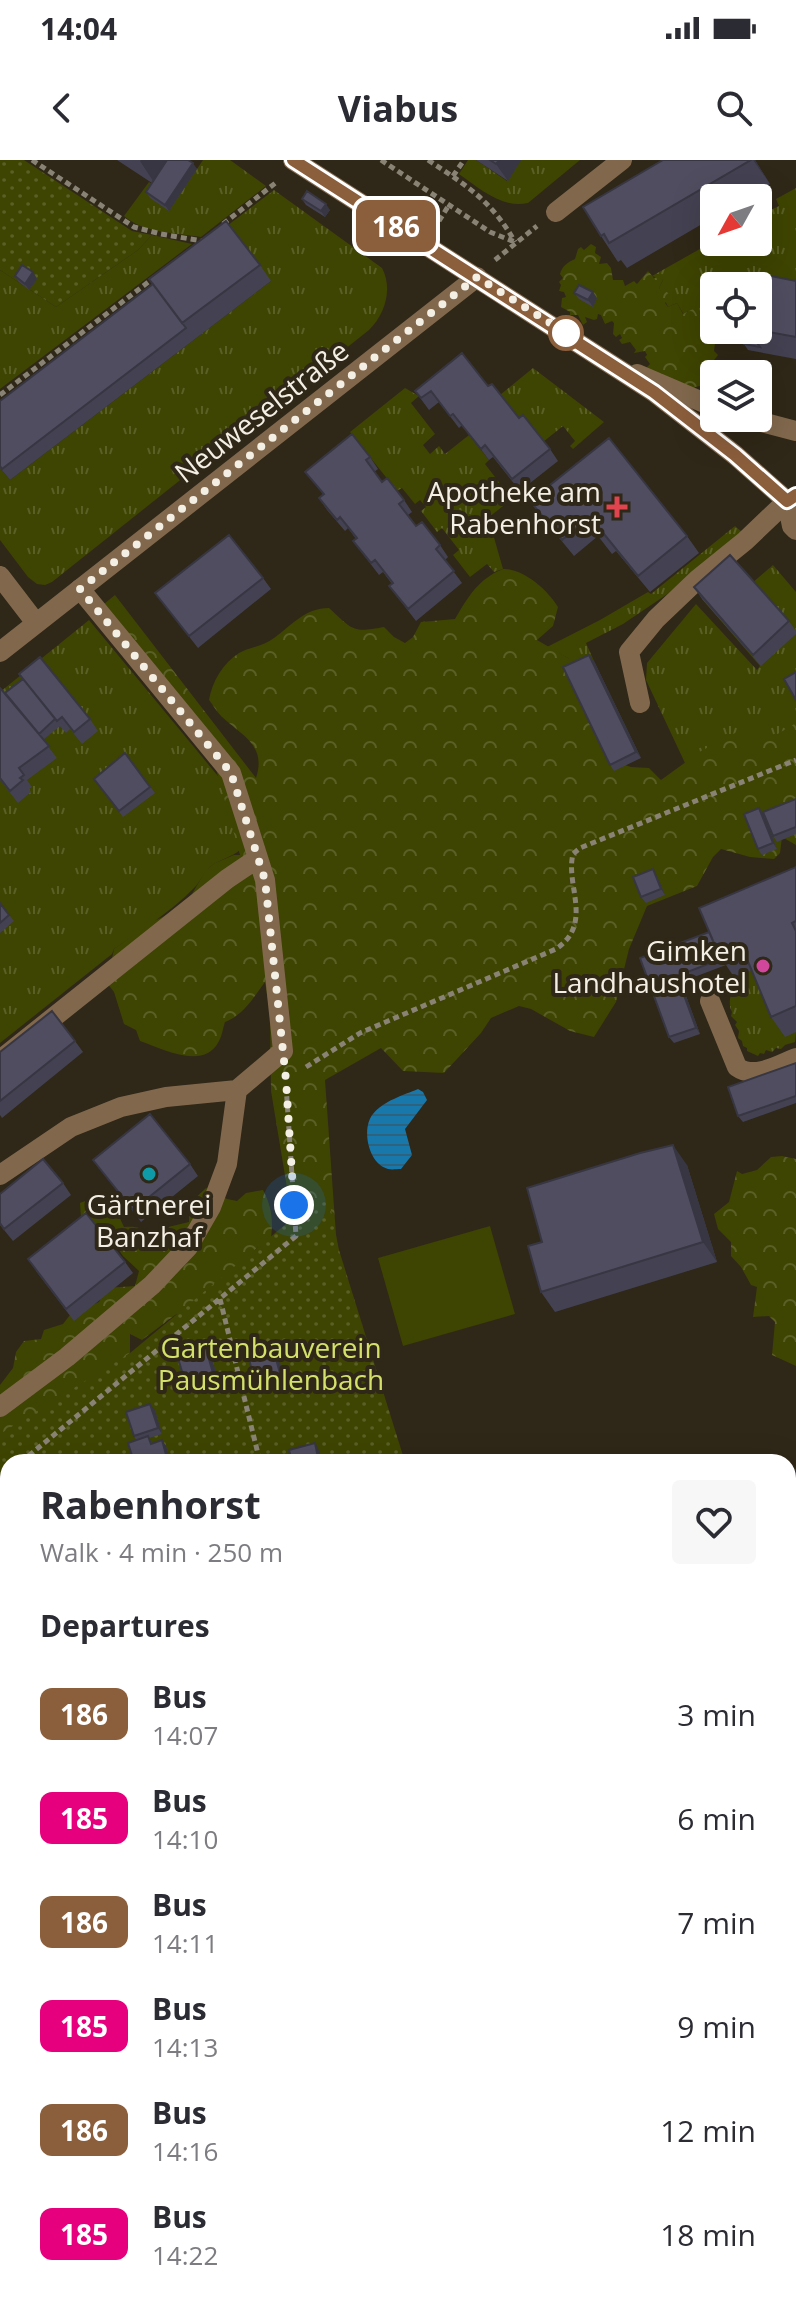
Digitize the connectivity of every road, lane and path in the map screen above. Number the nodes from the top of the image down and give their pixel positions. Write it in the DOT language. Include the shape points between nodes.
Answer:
graph roads {
  1 [pos="32,160"];
  2 [pos="381,160"];
  3 [pos="428,160"];
  4 [pos="464,160"];
  5 [pos="622,160"];
  6 [pos="296,162"];
  7 [pos="453,176"];
  8 [pos="556,212"];
  9 [pos="202,241"];
  10 [pos="193,248"];
  11 [pos="164,270"];
  12 [pos="477,277"];
  13 [pos="121,303"];
  14 [pos="126,311"];
  15 [pos="52,356"];
  16 [pos="58,363"];
  17 [pos="614,364"];
  18 [pos="0,395"];
  19 [pos="700,401"];
  20 [pos="772,425"];
  21 [pos="796,431"];
  22 [pos="793,500"];
  23 [pos="796,530"];
  24 [pos="0,576"];
  25 [pos="80,589"];
  26 [pos="36,623"];
  27 [pos="0,652"];
  28 [pos="640,703"];
  29 [pos="796,760"];
  30 [pos="258,858"];
  31 [pos="710,1001"];
  32 [pos="283,1051"];
  33 [pos="796,1058"];
  34 [pos="0,1060"];
  35 [pos="286,1080"];
  36 [pos="237,1090"];
  37 [pos="0,1175"];
  38 [pos="220,1299"];
  39 [pos="0,1407"];
  40 [pos="31,1454"];
  41 [pos="258,1454"];
  1 -- 9 [label="path" via="134,227"];
  2 -- 7 [label="path" via="490,232 515,242 482,197"];
  3 -- 7 [label="path"];
  4 -- 7 [label="path"];
  5 -- 8 [label="street"];
  6 -- 9 [label="path"];
  6 -- 12 [label="street"];
  9 -- 10 [label="path"];
  11 -- 13 [label="path"];
  12 -- 17 [label="street"];
  12 -- 25 [label="street, Neuweselstraße"];
  13 -- 14 [label="path"];
  13 -- 15 [label="path"];
  15 -- 16 [label="path"];
  15 -- 18 [label="path"];
  17 -- 19 [label="street"];
  17 -- 22 [label="street"];
  20 -- 21 [label="street"];
  22 -- 23 [label="street"];
  22 -- 28 [label="street" via="698,579 629,652"];
  24 -- 26 [label="street"];
  25 -- 26 [label="street, Neuweselstraße"];
  25 -- 30 [label="street" via="231,773"];
  26 -- 27 [label="street, Neuweselstraße"];
  29 -- 35 [label="path" via="580,848 571,863 576,912 565,943 360,1033"];
  30 -- 32 [label="street" via="265,880"];
  30 -- 34 [label="street"];
  31 -- 33 [label="street" via="743,1071 749,1074"];
  32 -- 35 [label="path"];
  32 -- 36 [label="street"];
  35 -- 38 [label="path" via="296,1236"];
  36 -- 37 [label="street" via="121,1107 71,1127"];
  36 -- 39 [label="street" via="227,1164 188,1247 152,1285"];
  38 -- 40 [label="path"];
  38 -- 41 [label="path"];
}
